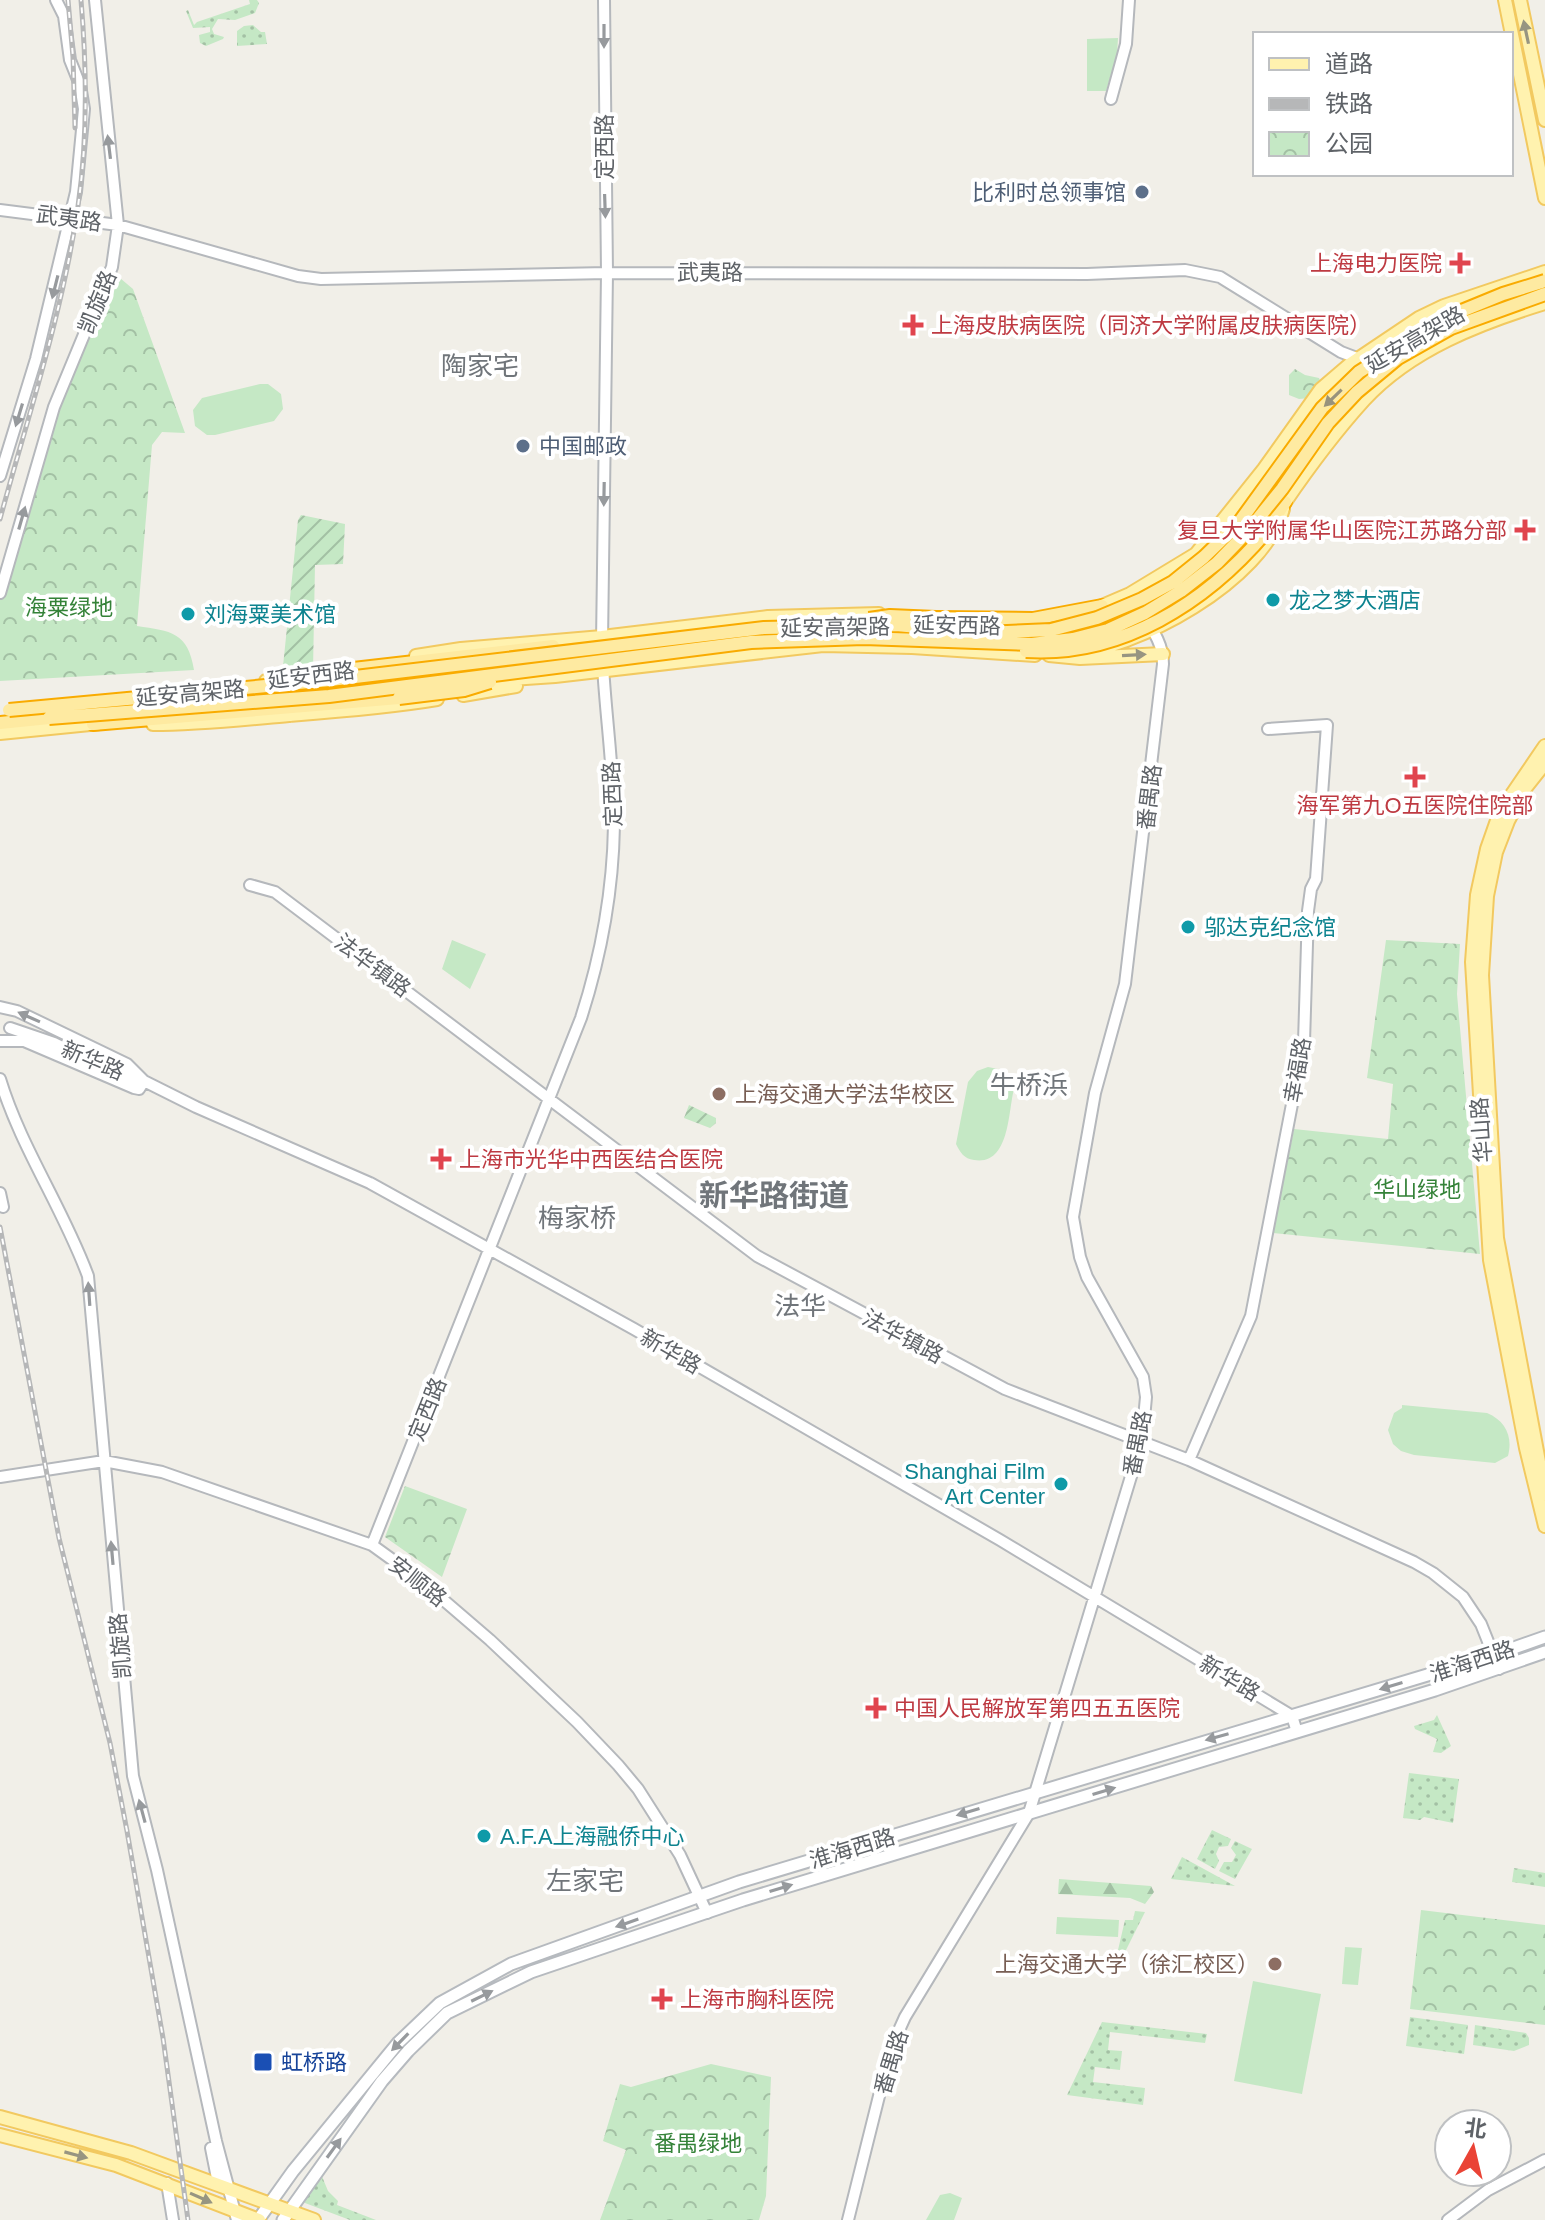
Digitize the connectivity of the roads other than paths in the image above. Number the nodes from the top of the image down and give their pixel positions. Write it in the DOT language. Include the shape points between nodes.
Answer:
graph roads {
  1 [pos="56,0"];
  2 [pos="95,0"];
  3 [pos="604,0"];
  4 [pos="1129,0"];
  5 [pos="1505,0"];
  6 [pos="1520,0"];
  7 [pos="1511,32"];
  8 [pos="1513,40"];
  9 [pos="1111,99"];
  10 [pos="1545,120"];
  11 [pos="1545,198"];
  12 [pos="0,210"];
  13 [pos="71,219"];
  14 [pos="118,225"];
  15 [pos="1545,272"];
  16 [pos="607,273"];
  17 [pos="1545,281"];
  18 [pos="1545,294"];
  19 [pos="1545,303"];
  20 [pos="1359,359"];
  21 [pos="1404,366"];
  22 [pos="0,476"];
  23 [pos="1285,502"];
  24 [pos="0,593"];
  25 [pos="1130,594"];
  26 [pos="1102,606"];
  27 [pos="713,623"];
  28 [pos="830,625"];
  29 [pos="1151,625"];
  30 [pos="745,632"];
  31 [pos="602,641"];
  32 [pos="657,642"];
  33 [pos="995,648"];
  34 [pos="1163,654"];
  35 [pos="1049,655"];
  36 [pos="603,671"];
  37 [pos="327,672"];
  38 [pos="525,672"];
  39 [pos="54,705"];
  40 [pos="0,710"];
  41 [pos="0,723"];
  42 [pos="93,724"];
  43 [pos="57,728"];
  44 [pos="1268,729"];
  45 [pos="0,733"];
  46 [pos="1545,746"];
  47 [pos="1545,763"];
  48 [pos="250,885"];
  49 [pos="0,1007"];
  50 [pos="10,1028"];
  51 [pos="0,1041"];
  52 [pos="0,1079"];
  53 [pos="144,1081"];
  54 [pos="550,1097"];
  55 [pos="0,1193"];
  56 [pos="3,1207"];
  57 [pos="491,1249"];
  58 [pos="1142,1440"];
  59 [pos="1189,1460"];
  60 [pos="104,1461"];
  61 [pos="0,1477"];
  62 [pos="1545,1494"];
  63 [pos="1545,1526"];
  64 [pos="372,1545"];
  65 [pos="1096,1597"];
  66 [pos="1545,1637"];
  67 [pos="1545,1652"];
  68 [pos="1494,1655"];
  69 [pos="1499,1669"];
  70 [pos="1292,1716"];
  71 [pos="1297,1732"];
  72 [pos="1036,1791"];
  73 [pos="1029,1813"];
  74 [pos="146,1853"];
  75 [pos="700,1896"];
  76 [pos="707,1913"];
  77 [pos="0,2117"];
  78 [pos="0,2135"];
  79 [pos="1545,2160"];
  80 [pos="167,2183"];
  81 [pos="222,2185"];
  82 [pos="269,2202"];
  83 [pos="286,2215"];
  84 [pos="236,2216"];
  85 [pos="173,2220"];
  86 [pos="259,2220"];
  87 [pos="314,2220"];
  88 [pos="848,2220"];
  89 [pos="1448,2220"];
  1 -- 13 [label="street, 凯旋路" via="84,109"];
  14 -- 2 [label="street, 凯旋路, one-way"];
  3 -- 16 [label="street, 定西路, one-way"];
  4 -- 9 [label="street" via="1126,44"];
  5 -- 7 [label="main road"];
  10 -- 6 [label="main road, one-way"];
  8 -- 11 [label="main road"];
  12 -- 13 [label="street, 武夷路"];
  13 -- 14 [label="street, 武夷路"];
  13 -- 22 [label="street, 凯旋路, one-way"];
  14 -- 16 [label="street, 武夷路" via="307,277"];
  24 -- 14 [label="street, 凯旋路, one-way" via="54,407 112,267"];
  15 -- 20 [label="main road, 延安西路" via="1444,306"];
  16 -- 20 [label="street, 武夷路" via="1185,270 1220,277"];
  16 -- 31 [label="street, 定西路, one-way"];
  17 -- 28 [label="highway, 延安高架路, one-way, bridge" via="1442,319 1359,372 1322,408 1238,524 1173,582 1142,599 1051,630 985,633"];
  18 -- 33 [label="highway, 延安高架路, bridge" via="1451,328 1398,358 1328,423 1248,531 1181,591 1108,630"];
  19 -- 21 [label="main road, 延安西路" via="1494,318"];
  20 -- 21 [label="street, 武夷路"];
  20 -- 25 [label="main road, 延安西路" via="1321,389 1196,554"];
  21 -- 23 [label="main road, 延安西路" via="1365,398"];
  23 -- 29 [label="main road, 延安西路" via="1278,526 1246,565 1188,612"];
  23 -- 33 [label="highway, bridge" via="1247,555 1164,618 1122,638 1079,649"];
  25 -- 26 [label="main road, 延安西路"];
  25 -- 29 [label="street, 番禺路"];
  26 -- 27 [label="main road" via="1032,615 836,615"];
  26 -- 28 [label="highway, bridge" via="1033,619 890,616"];
  26 -- 30 [label="main road, 延安西路" via="1090,616 1052,626 874,622"];
  27 -- 30 [label="main road"];
  27 -- 31 [label="main road"];
  28 -- 32 [label="highway, 延安高架路, bridge"];
  29 -- 33 [label="main road, 延安西路" via="1054,648"];
  29 -- 34 [label="street, 番禺路"];
  29 -- 35 [label="main road, 延安西路" via="1087,653"];
  30 -- 31 [label="main road, 延安西路"];
  31 -- 36 [label="street, 定西路"];
  31 -- 37 [label="main road, 延安西路"];
  32 -- 37 [label="highway, bridge" via="610,641"];
  32 -- 40 [label="highway, 延安高架路, bridge" via="330,680"];
  33 -- 35 [label="main road, 延安西路"];
  33 -- 36 [label="main road, 延安西路" via="823,645"];
  33 -- 38 [label="highway, 延安高架路, bridge" via="864,638 751,642"];
  35 -- 34 [label="main road, one-way"];
  34 -- 58 [label="street, 番禺路" via="1125,984 1095,1093 1073,1217 1087,1277 1143,1377"];
  36 -- 42 [label="main road, 延安西路" via="391,688"];
  36 -- 54 [label="street, 定西路" via="614,826 607,909 588,999"];
  37 -- 39 [label="main road, 延安西路"];
  38 -- 41 [label="highway, 延安高架路, bridge" via="329,696"];
  38 -- 42 [label="highway, bridge" via="464,690"];
  39 -- 40 [label="main road, 延安西路"];
  39 -- 43 [label="main road"];
  42 -- 43 [label="main road, 延安西路"];
  43 -- 45 [label="main road, 延安西路"];
  44 -- 59 [label="street, 幸福路" via="1327,725 1316,879 1306,931 1304,1042 1249,1323"];
  46 -- 63 [label="main road, 华山路" via="1500,812 1487,849 1472,962 1490,1260"];
  47 -- 62 [label="main road, 华山路" via="1520,798 1496,852 1482,975 1497,1238"];
  48 -- 54 [label="street, 法华镇路" via="275,892"];
  53 -- 49 [label="street, one-way" via="127,1064"];
  50 -- 53 [label="street, 新华路"];
  51 -- 53 [label="street" via="24,1041 134,1088"];
  60 -- 52 [label="street, 凯旋路, one-way" via="88,1276"];
  53 -- 57 [label="street, 新华路" via="370,1183"];
  54 -- 57 [label="street, 定西路"];
  54 -- 58 [label="street, 法华镇路" via="700,1215 781,1271 1005,1389"];
  55 -- 56 [label="street"];
  57 -- 64 [label="street, 定西路"];
  57 -- 65 [label="street, 新华路"];
  58 -- 59 [label="street, 法华镇路"];
  58 -- 65 [label="street, 番禺路"];
  59 -- 68 [label="street, 法华镇路" via="1433,1573 1463,1597"];
  60 -- 61 [label="street, 安顺路"];
  60 -- 64 [label="street, 安顺路" via="162,1472"];
  81 -- 60 [label="street, 凯旋路, one-way" via="133,1776"];
  64 -- 75 [label="street, 安顺路" via="490,1640 594,1739 638,1789"];
  65 -- 70 [label="street, 新华路"];
  65 -- 72 [label="street, 番禺路"];
  66 -- 68 [label="main road, 淮海西路"];
  67 -- 69 [label="main road, 淮海西路"];
  68 -- 69 [label="street, 法华镇路"];
  68 -- 70 [label="main road, 淮海西路, one-way"];
  69 -- 71 [label="main road, 淮海西路"];
  70 -- 71 [label="street"];
  70 -- 72 [label="main road, 淮海西路, one-way"];
  73 -- 71 [label="main road, 淮海西路, one-way"];
  72 -- 73 [label="street, 番禺路"];
  72 -- 75 [label="main road, 淮海西路, one-way"];
  76 -- 73 [label="main road, 淮海西路, one-way"];
  73 -- 88 [label="street, 番禺路" via="891,2048"];
  74 -- 81 [label="street, 凯旋路"];
  75 -- 76 [label="street, 安顺路"];
  75 -- 82 [label="main road, 淮海西路, one-way" via="511,1964 440,2003 398,2043"];
  83 -- 76 [label="main road, 淮海西路, one-way" via="382,2081 447,2013 531,1972"];
  77 -- 81 [label="main road"];
  78 -- 80 [label="main road, one-way"];
  79 -- 89 [label="street" via="1488,2190"];
  80 -- 84 [label="main road, one-way"];
  80 -- 85 [label="street"];
  81 -- 82 [label="main road"];
  81 -- 84 [label="street, 凯旋路"];
  82 -- 83 [label="main road"];
  82 -- 86 [label="main road, 淮海西路"];
  83 -- 87 [label="main road"];
  84 -- 86 [label="main road"];
}
